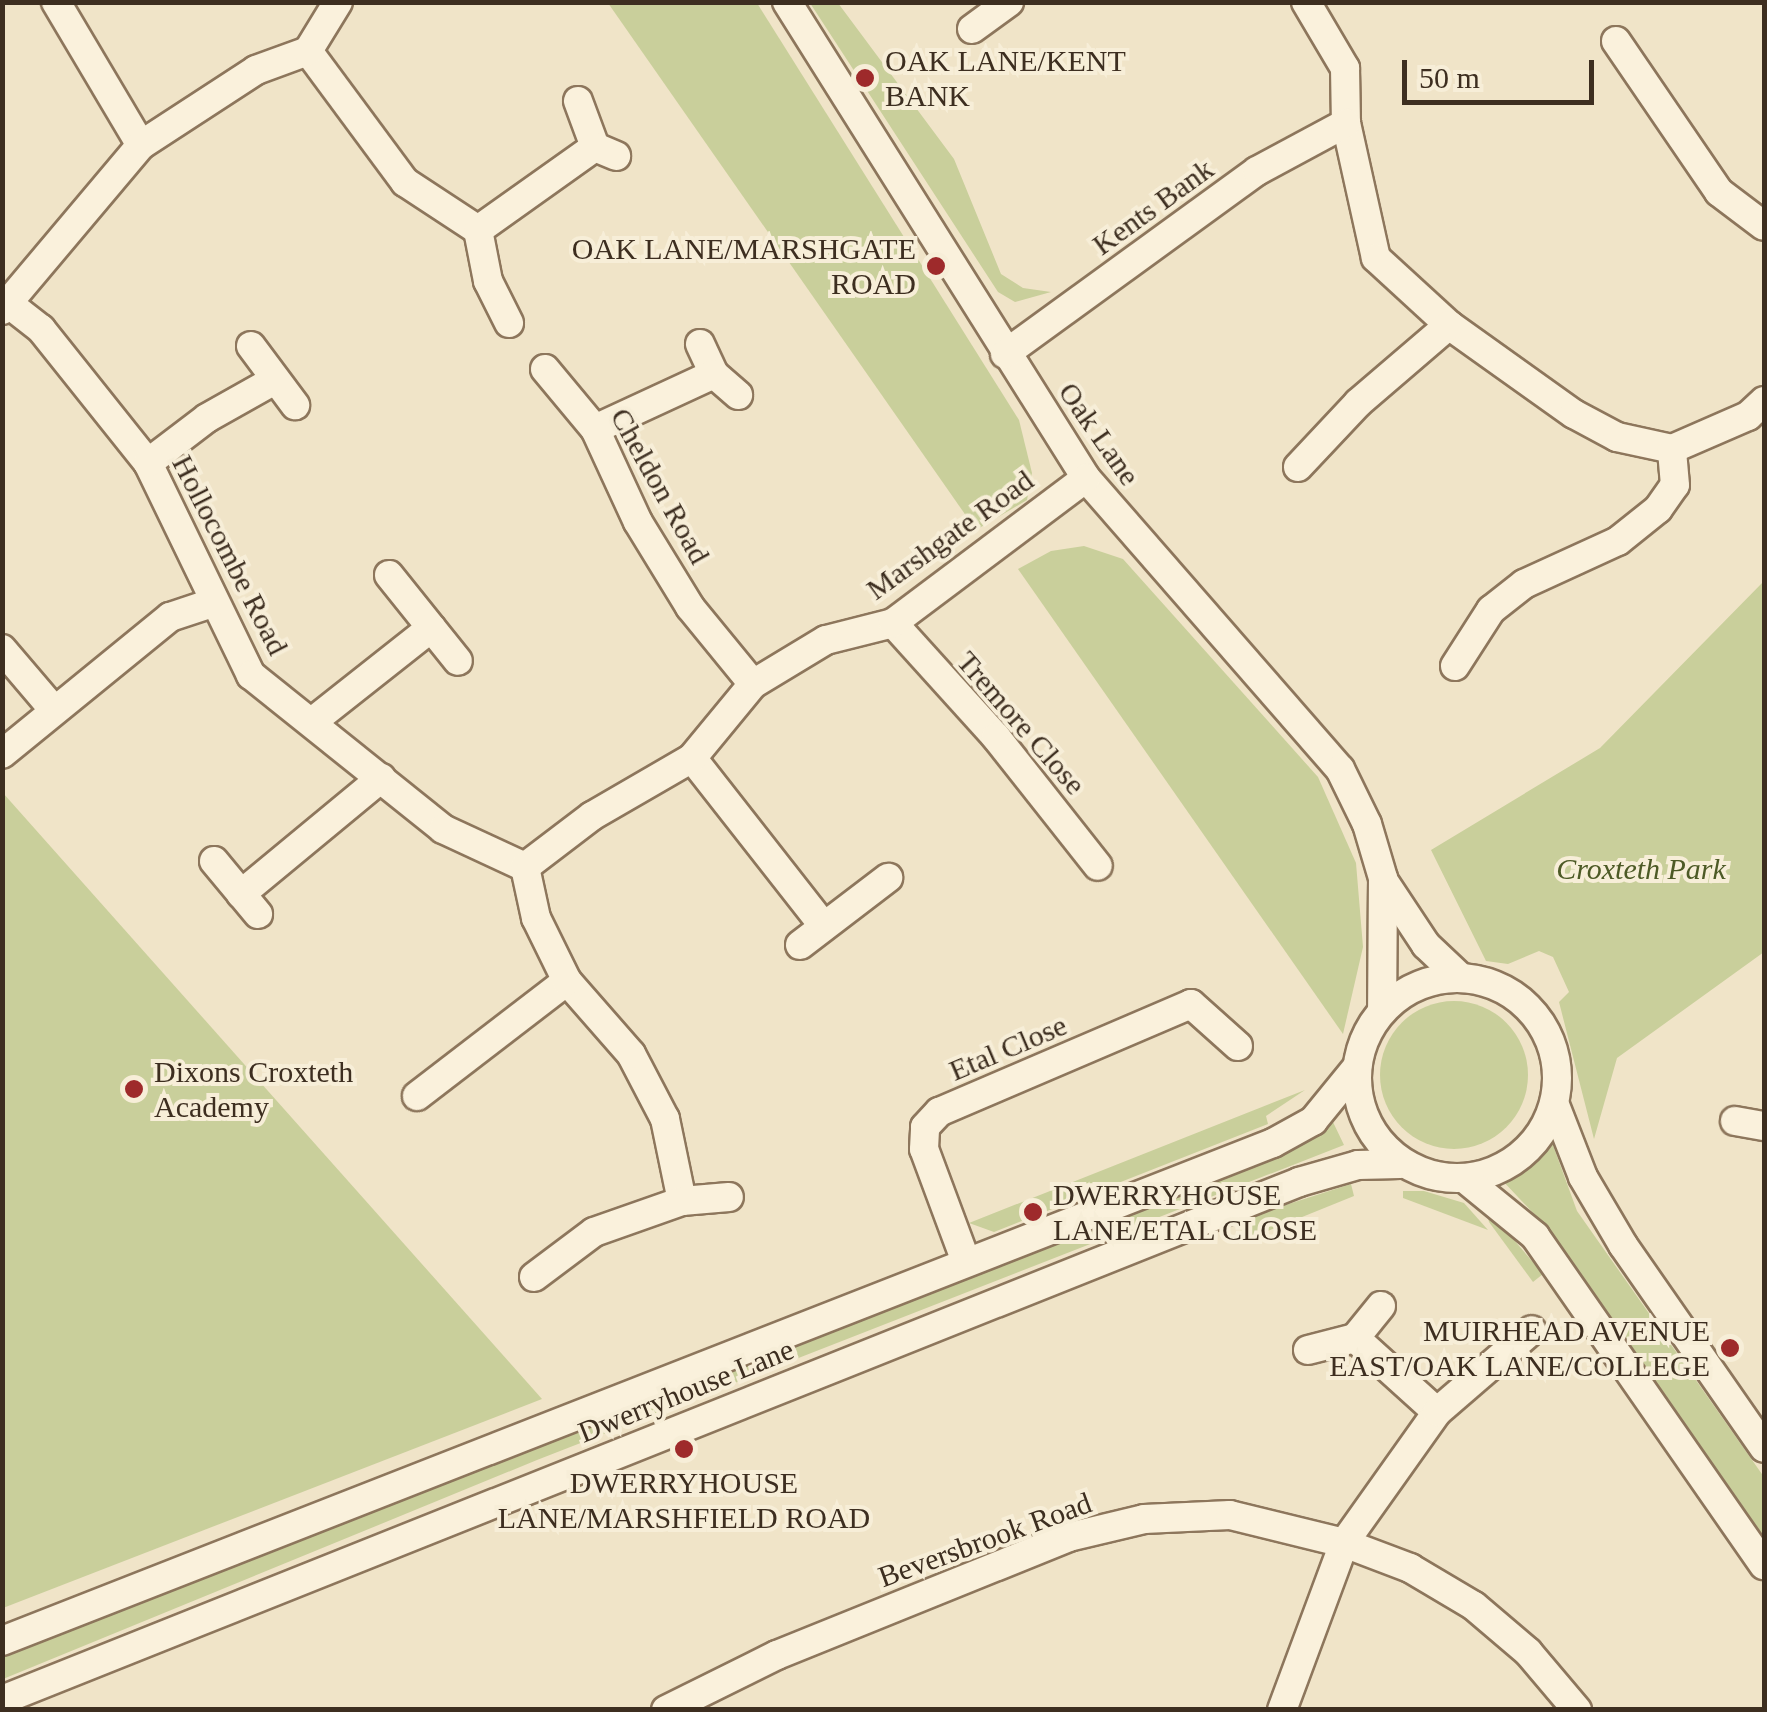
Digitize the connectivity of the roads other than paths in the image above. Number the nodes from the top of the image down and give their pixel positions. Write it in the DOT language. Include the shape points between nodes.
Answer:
graph roads {
  1 [pos="56,2"];
  2 [pos="338,2"];
  3 [pos="788,2"];
  4 [pos="1009,2"];
  5 [pos="1306,2"];
  6 [pos="972,29"];
  7 [pos="1616,41"];
  8 [pos="308,51"];
  9 [pos="578,101"];
  10 [pos="1346,123"];
  11 [pos="141,145"];
  12 [pos="1764,226"];
  13 [pos="478,230"];
  14 [pos="6,307"];
  15 [pos="509,323"];
  16 [pos="1450,325"];
  17 [pos="700,344"];
  18 [pos="251,346"];
  19 [pos="1006,354"];
  20 [pos="545,368"];
  21 [pos="714,374"];
  22 [pos="273,382"];
  23 [pos="738,396"];
  24 [pos="1764,401"];
  25 [pos="295,405"];
  26 [pos="595,429"];
  27 [pos="1672,448"];
  28 [pos="148,464"];
  29 [pos="1298,467"];
  30 [pos="1086,478"];
  31 [pos="390,575"];
  32 [pos="212,603"];
  33 [pos="893,623"];
  34 [pos="431,628"];
  35 [pos="2,649"];
  36 [pos="458,661"];
  37 [pos="1455,666"];
  38 [pos="753,684"];
  39 [pos="54,710"];
  40 [pos="312,722"];
  41 [pos="2,754"];
  42 [pos="692,758"];
  43 [pos="381,778"];
  44 [pos="214,861"];
  45 [pos="1098,866"];
  46 [pos="525,867"];
  47 [pos="888,878"];
  48 [pos="1383,878"];
  49 [pos="822,924"];
  50 [pos="800,945"];
  51 [pos="1460,977"];
  52 [pos="567,981"];
  53 [pos="1382,1008"];
  54 [pos="1238,1046"];
  55 [pos="1357,1067"];
  56 [pos="416,1096"];
  57 [pos="1555,1105"];
  58 [pos="1735,1121"];
  59 [pos="1764,1126"];
  60 [pos="1400,1164"];
  61 [pos="1464,1178"];
  62 [pos="728,1197"];
  63 [pos="682,1201"];
  64 [pos="965,1259"];
  65 [pos="534,1277"];
  66 [pos="1381,1306"];
  67 [pos="1532,1330"];
  68 [pos="1354,1338"];
  69 [pos="1308,1350"];
  70 [pos="1437,1412"];
  71 [pos="1764,1448"];
  72 [pos="1344,1544"];
  73 [pos="1764,1565"];
  74 [pos="2,1641"];
  75 [pos="2,1700"];
  76 [pos="666,1710"];
  77 [pos="1282,1710"];
  78 [pos="1577,1710"];
  1 -- 11 [label="street"];
  2 -- 8 [label="street"];
  3 -- 19 [label="street, Oak Lane"];
  4 -- 6 [label="street"];
  5 -- 10 [label="street" via="1345,68"];
  7 -- 12 [label="street" via="1719,192"];
  8 -- 11 [label="street" via="256,70"];
  8 -- 13 [label="street" via="405,182"];
  9 -- 13 [label="street" via="605,151"];
  10 -- 16 [label="street" via="1376,258"];
  10 -- 19 [label="street, Kents Bank" via="1257,171"];
  11 -- 14 [label="street"];
  13 -- 15 [label="street" via="488,281"];
  14 -- 28 [label="street, Hollocombe Road" via="41,329"];
  16 -- 27 [label="street" via="1574,414 1617,436"];
  16 -- 29 [label="street" via="1358,403"];
  17 -- 21 [label="street"];
  18 -- 22 [label="street"];
  19 -- 30 [label="street, Oak Lane"];
  20 -- 26 [label="street, Cheldon Road"];
  21 -- 23 [label="street"];
  21 -- 26 [label="street"];
  22 -- 25 [label="street"];
  22 -- 28 [label="street" via="207,418"];
  24 -- 27 [label="street" via="1748,416"];
  26 -- 38 [label="street, Cheldon Road" via="659,556"];
  27 -- 37 [label="street" via="1675,485 1658,509 1618,541 1524,584 1490,610"];
  28 -- 32 [label="street, Hollocombe Road"];
  30 -- 33 [label="street, Marshgate Road"];
  30 -- 48 [label="street, Oak Lane" via="1340,770 1367,824"];
  31 -- 34 [label="street"];
  32 -- 39 [label="street" via="170,617"];
  32 -- 40 [label="street, Hollocombe Road" via="252,675"];
  33 -- 38 [label="street, Marshgate Road" via="826,640"];
  33 -- 45 [label="street, Tremore Close" via="996,737"];
  34 -- 36 [label="street"];
  34 -- 40 [label="street"];
  35 -- 39 [label="street"];
  38 -- 42 [label="street, Marshgate Road"];
  39 -- 41 [label="street"];
  40 -- 43 [label="street, Hollocombe Road"];
  42 -- 46 [label="street, Marshgate Road" via="592,816"];
  42 -- 49 [label="street"];
  43 -- 44 [label="street" via="250,904"];
  43 -- 46 [label="street, Hollocombe Road" via="443,829"];
  46 -- 52 [label="street" via="536,918"];
  47 -- 49 [label="street"];
  48 -- 51 [label="street, Oak Lane" via="1426,945"];
  48 -- 53 [label="street, Oak Lane"];
  49 -- 50 [label="street"];
  51 -- 53 [label="street" via="1432,980"];
  51 -- 57 [label="street" via="1494,984 1524,1003 1549,1036 1557,1068"];
  52 -- 56 [label="street"];
  52 -- 63 [label="street" via="631,1054 665,1119"];
  53 -- 55 [label="street"];
  54 -- 64 [label="street, Etal Close" via="1191,1004 939,1112 924,1127 924,1149"];
  55 -- 60 [label="street" via="1368,1125"];
  55 -- 64 [label="street, Dwerryhouse Lane" via="1313,1121 1273,1143"];
  57 -- 61 [label="street" via="1522,1154 1492,1172"];
  57 -- 71 [label="street" via="1584,1177 1623,1245"];
  58 -- 59 [label="street"];
  60 -- 61 [label="street"];
  60 -- 75 [label="street, Dwerryhouse Lane" via="1358,1165 1299,1182"];
  61 -- 73 [label="street" via="1534,1236"];
  62 -- 63 [label="street"];
  63 -- 65 [label="street" via="594,1232"];
  64 -- 74 [label="street, Dwerryhouse Lane"];
  66 -- 68 [label="street"];
  67 -- 70 [label="street"];
  68 -- 69 [label="street"];
  68 -- 70 [label="street"];
  70 -- 72 [label="street"];
  72 -- 76 [label="street, Beversbrook Road" via="1230,1516 1144,1519 1088,1532 777,1655"];
  72 -- 77 [label="street"];
  72 -- 78 [label="street, Beversbrook Road" via="1410,1568 1474,1606 1528,1652"];
}
